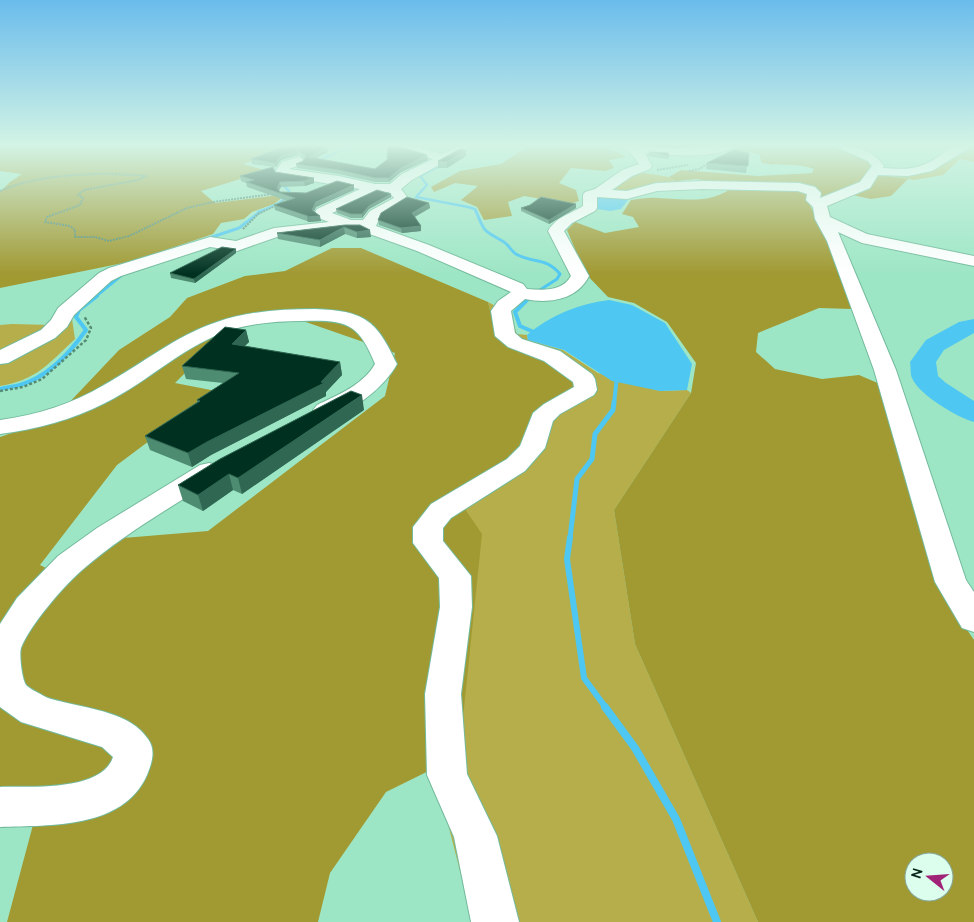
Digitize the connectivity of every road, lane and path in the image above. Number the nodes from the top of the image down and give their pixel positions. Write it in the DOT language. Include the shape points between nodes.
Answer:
graph roads {
  1 [pos="95,188"];
  2 [pos="317,188"];
  3 [pos="375,188"];
  4 [pos="393,188"];
  5 [pos="605,188"];
  6 [pos="652,188"];
  7 [pos="803,188"];
  8 [pos="857,188"];
  9 [pos="293,193"];
  10 [pos="598,193"];
  11 [pos="272,194"];
  12 [pos="822,212"];
  13 [pos="358,224"];
  14 [pos="210,242"];
  15 [pos="974,261"];
  16 [pos="528,294"];
  17 [pos="82,312"];
  18 [pos="0,358"];
  19 [pos="0,392"];
  20 [pos="310,417"];
  21 [pos="0,427"];
  22 [pos="236,455"];
  23 [pos="974,619"];
  24 [pos="0,807"];
  25 [pos="495,922"];
  1 -- 11 [label="path" via="78,195 83,198 80,204 47,218 46,222 70,226 75,230 75,237 109,240 129,236 187,208"];
  2 -- 9 [label="street"];
  3 -- 13 [label="street" via="348,198 321,214"];
  4 -- 13 [label="street" via="401,198 399,201"];
  5 -- 10 [label="street"];
  6 -- 10 [label="street" via="627,195"];
  7 -- 12 [label="street" via="814,193 813,200"];
  8 -- 12 [label="street" via="822,202"];
  9 -- 14 [label="path" via="258,214 242,229"];
  10 -- 16 [label="street" via="590,195 588,210 574,215 556,231 580,276 578,282 571,289 544,297"];
  12 -- 15 [label="street" via="849,232 871,240"];
  12 -- 23 [label="street" via="885,370 951,582"];
  13 -- 14 [label="street" via="274,233 237,246"];
  13 -- 16 [label="street" via="424,248"];
  14 -- 18 [label="street" via="106,277 65,312 60,323 48,334"];
  16 -- 25 [label="street" via="505,305 501,311 505,336 515,343 552,356 584,379 586,390 542,418 532,448 516,465 441,511 428,527 428,543 455,576 456,608 443,694 447,775 475,836"];
  17 -- 19 [label="path" via="91,328 86,340 42,379"];
  20 -- 21 [label="street" via="370,385 381,376 386,364 360,323 348,317 299,315 253,319 225,326 194,339 111,391 61,414"];
  22 -- 24 [label="street" via="107,535 68,564 29,607 3,648 4,676 13,696 34,710 114,733 134,751 133,764 121,782 90,801"];
}
